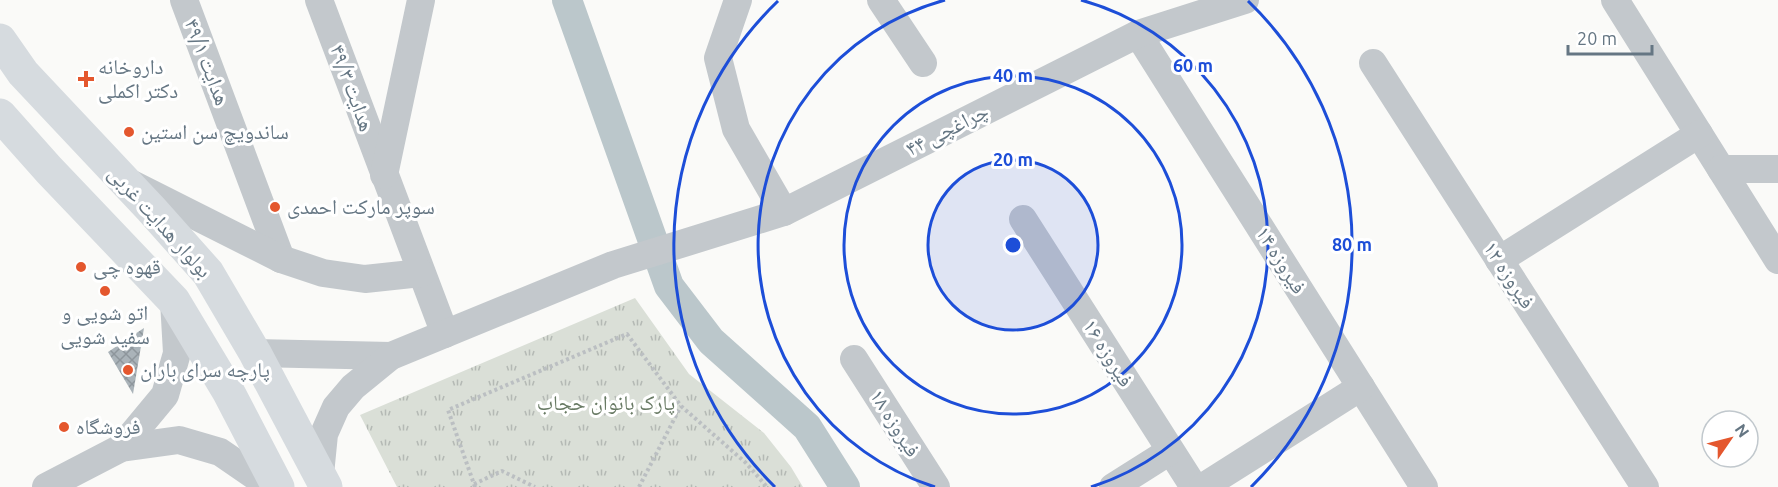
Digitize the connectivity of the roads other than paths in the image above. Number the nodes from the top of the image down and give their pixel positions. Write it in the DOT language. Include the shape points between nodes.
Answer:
graph roads {
  1 [pos="184,0"];
  2 [pos="320,0"];
  3 [pos="421,0"];
  4 [pos="738,0"];
  5 [pos="881,0"];
  6 [pos="1245,0"];
  7 [pos="1615,0"];
  8 [pos="1138,34"];
  9 [pos="0,40"];
  10 [pos="923,63"];
  11 [pos="1372,63"];
  12 [pos="0,115"];
  13 [pos="1699,134"];
  14 [pos="1721,169"];
  15 [pos="1778,169"];
  16 [pos="384,175"];
  17 [pos="124,180"];
  18 [pos="784,212"];
  19 [pos="1023,219"];
  20 [pos="281,259"];
  21 [pos="1499,260"];
  22 [pos="1778,260"];
  23 [pos="421,273"];
  24 [pos="174,301"];
  25 [pos="445,334"];
  26 [pos="255,353"];
  27 [pos="391,356"];
  28 [pos="855,360"];
  29 [pos="1361,387"];
  30 [pos="121,447"];
  31 [pos="1170,451"];
  32 [pos="323,481"];
  33 [pos="46,487"];
  34 [pos="271,487"];
  35 [pos="278,487"];
  36 [pos="936,487"];
  37 [pos="1113,487"];
  38 [pos="1194,487"];
  39 [pos="1203,487"];
  40 [pos="1424,487"];
  41 [pos="1645,487"];
  1 -- 20 [label="street, هدایت ۴۹/۱"];
  2 -- 16 [label="street, هدایت ۴۹/۳"];
  3 -- 16 [label="street"];
  4 -- 18 [label="street" via="718,58 736,129"];
  5 -- 10 [label="street"];
  6 -- 8 [label="street, چراغچی ۴۴"];
  7 -- 13 [label="street"];
  8 -- 18 [label="street, چراغچی ۴۴"];
  8 -- 29 [label="street, فیروزه ۱۴"];
  9 -- 17 [label="main road, بولوار هدایت غربی" via="23,73"];
  11 -- 21 [label="street, فیروزه ۱۲"];
  12 -- 24 [label="main road, بولوار هدایت غربی"];
  13 -- 14 [label="street"];
  13 -- 21 [label="street"];
  14 -- 15 [label="street"];
  14 -- 22 [label="street"];
  16 -- 23 [label="street, هدایت ۴۹/۳"];
  17 -- 20 [label="street"];
  17 -- 26 [label="main road, بولوار هدایت غربی" via="208,273"];
  18 -- 25 [label="street, چراغچی ۴۴" via="613,265"];
  19 -- 31 [label="street, فیروزه ۱۶"];
  20 -- 23 [label="street" via="323,273 365,279"];
  21 -- 41 [label="street, فیروزه ۱۲"];
  23 -- 25 [label="street, هدایت ۴۹/۳"];
  24 -- 30 [label="street" via="177,353 165,395"];
  24 -- 35 [label="main road, بولوار هدایت غربی" via="228,391"];
  25 -- 27 [label="street, چراغچی ۴۴"];
  26 -- 27 [label="street"];
  26 -- 32 [label="main road, بولوار هدایت غربی"];
  27 -- 32 [label="street" via="353,387 336,407 324,434"];
  28 -- 36 [label="street, فیروزه ۱۸"];
  29 -- 39 [label="street"];
  29 -- 40 [label="street, فیروزه ۱۴"];
  30 -- 33 [label="street"];
  30 -- 34 [label="street" via="179,440 219,452"];
  31 -- 37 [label="street"];
  31 -- 38 [label="street, فیروزه ۱۶"];
}
